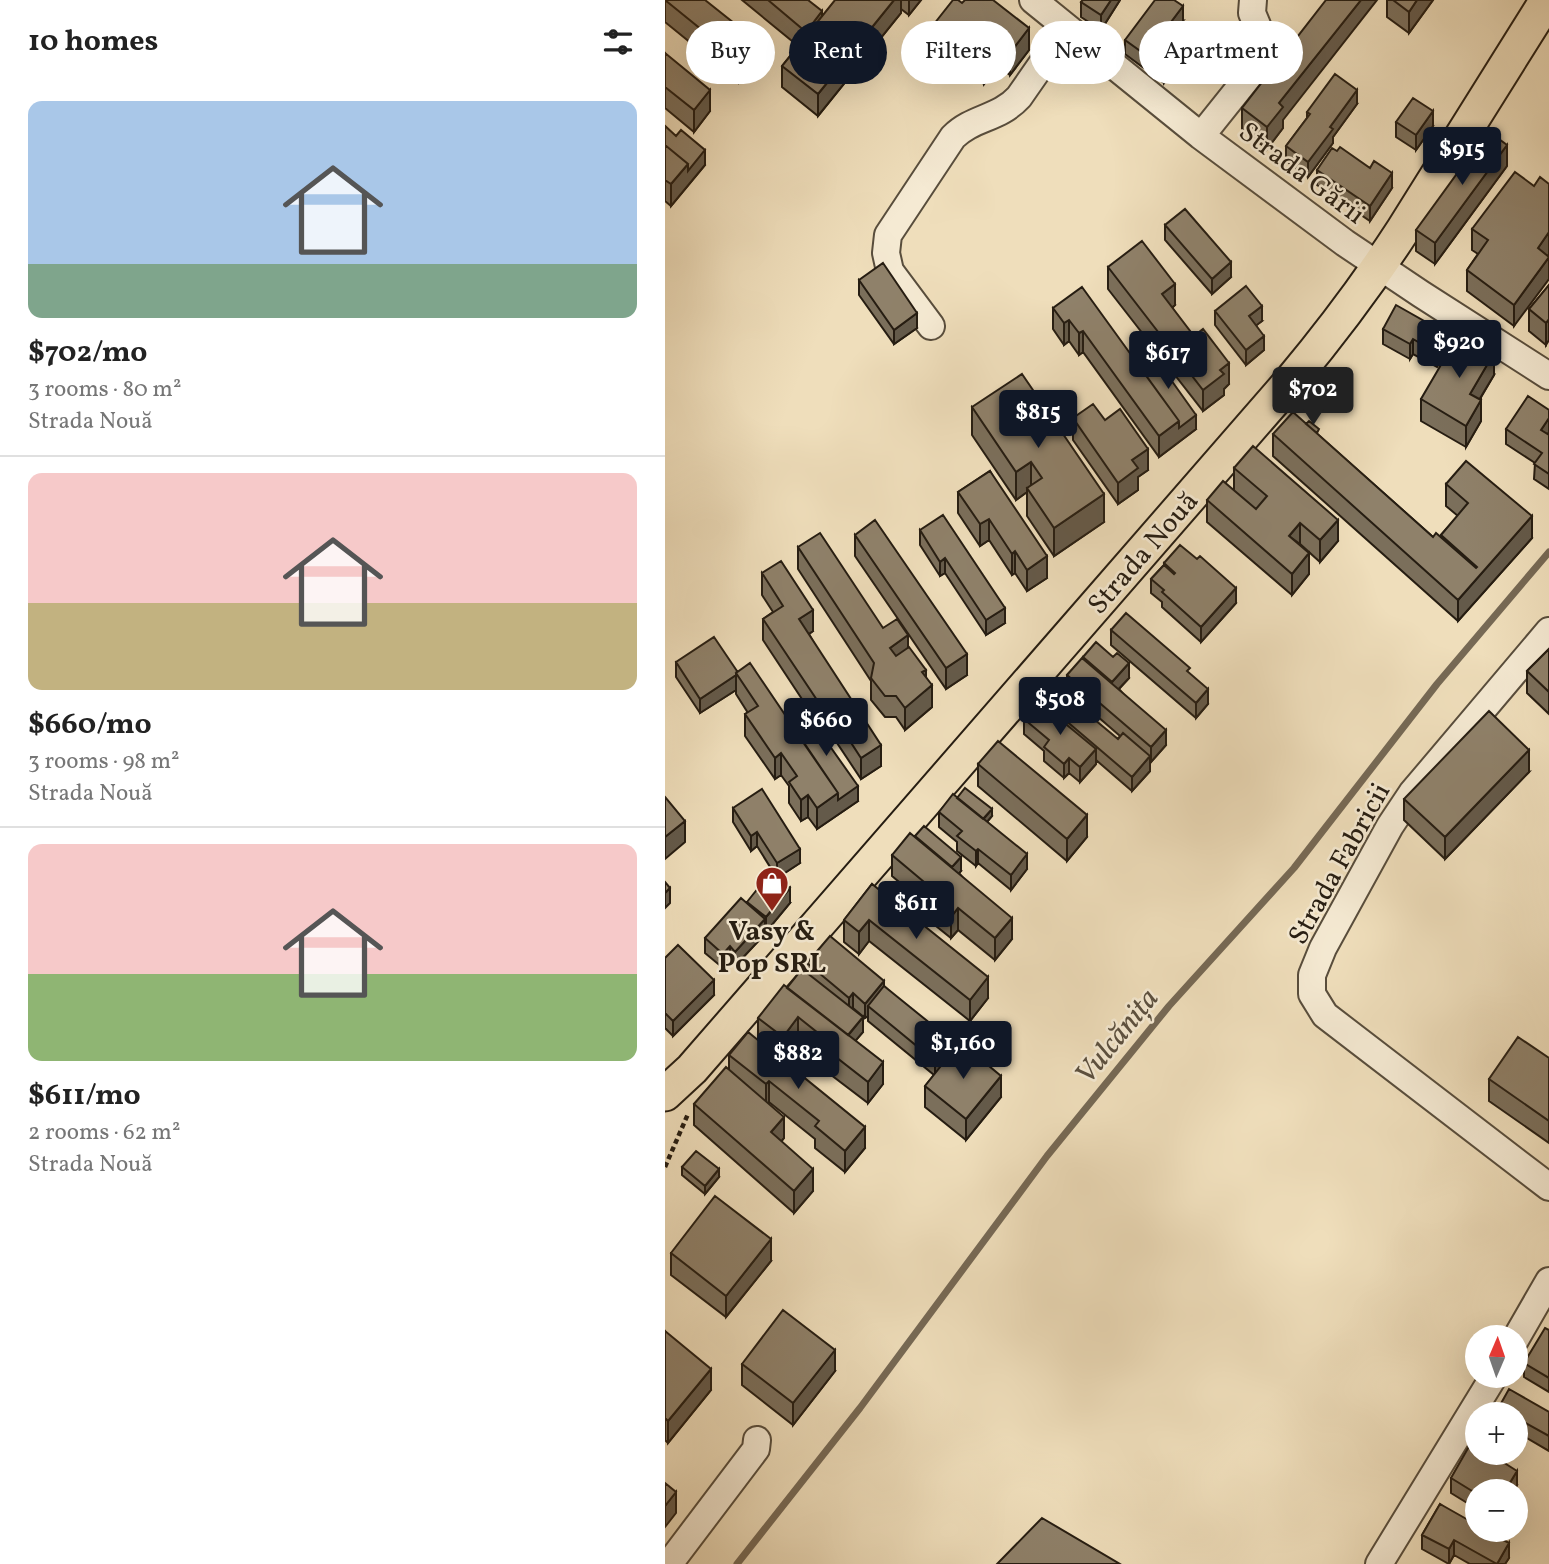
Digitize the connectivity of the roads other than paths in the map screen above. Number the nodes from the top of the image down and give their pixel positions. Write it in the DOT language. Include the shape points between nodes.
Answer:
graph roads {
  1 [pos="1033,0"];
  2 [pos="1253,0"];
  3 [pos="1547,0"];
  4 [pos="1058,21"];
  5 [pos="1125,75"];
  6 [pos="1030,81"];
  7 [pos="1201,136"];
  8 [pos="1379,267"];
  9 [pos="931,326"];
  10 [pos="1549,376"];
  11 [pos="1549,631"];
  12 [pos="692,1069"];
  13 [pos="665,1094"];
  14 [pos="665,1121"];
  15 [pos="1549,1187"];
  16 [pos="1549,1281"];
  17 [pos="1541,1316"];
  18 [pos="1528,1328"];
  19 [pos="1487,1388"];
  20 [pos="757,1440"];
  21 [pos="669,1564"];
  22 [pos="1380,1564"];
  1 -- 4 [label="street, Strada Gării"];
  2 -- 7 [label="street" via="1252,13 1264,42 1261,61"];
  3 -- 8 [label="main road, Strada Nouă"];
  5 -- 7 [label="street, Strada Gării"];
  6 -- 9 [label="street" via="1010,107 953,137 888,235 890,271"];
  7 -- 8 [label="street, Strada Gării"];
  8 -- 10 [label="street, Strada Gării"];
  8 -- 12 [label="main road, Strada Nouă" via="1342,320 1281,392"];
  11 -- 15 [label="street, Strada Fabricii" via="1412,793 1390,826 1323,948 1312,975 1312,994 1325,1015"];
  12 -- 13 [label="main road, Strada Nouă"];
  12 -- 14 [label="main road, Strada Nouă"];
  16 -- 17 [label="street"];
  17 -- 18 [label="street"];
  19 -- 22 [label="street"];
  20 -- 21 [label="street" via="756,1449"];
}
